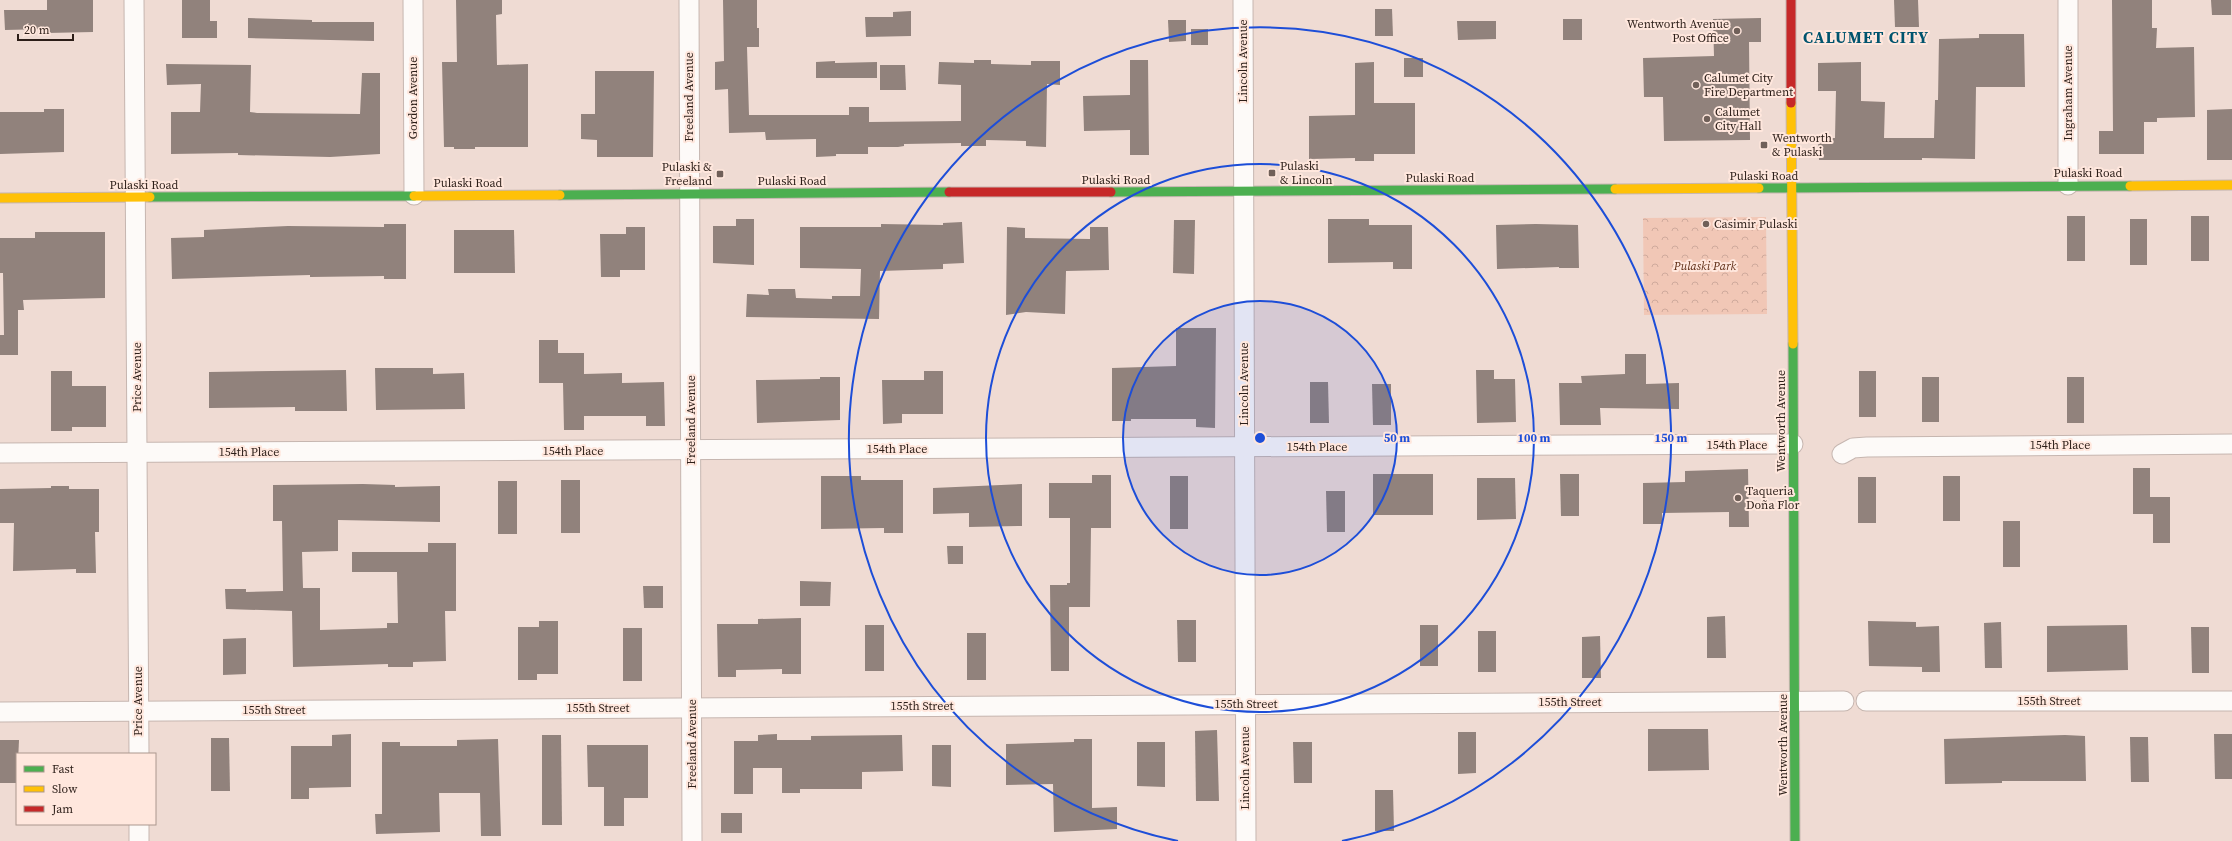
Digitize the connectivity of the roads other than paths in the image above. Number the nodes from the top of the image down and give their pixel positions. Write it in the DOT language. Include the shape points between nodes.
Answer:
graph roads {
  1 [pos="134,0"];
  2 [pos="413,0"];
  3 [pos="688,0"];
  4 [pos="1243,0"];
  5 [pos="1791,0"];
  6 [pos="2068,0"];
  7 [pos="2068,185"];
  8 [pos="2232,185"];
  9 [pos="1792,188"];
  10 [pos="1244,191"];
  11 [pos="690,194"];
  12 [pos="414,195"];
  13 [pos="136,197"];
  14 [pos="0,198"];
  15 [pos="1793,444"];
  16 [pos="2232,444"];
  17 [pos="1244,447"];
  18 [pos="691,450"];
  19 [pos="0,453"];
  20 [pos="137,453"];
  21 [pos="1842,454"];
  22 [pos="1795,700"];
  23 [pos="1844,701"];
  24 [pos="1866,701"];
  25 [pos="2232,701"];
  26 [pos="1245,704"];
  27 [pos="692,708"];
  28 [pos="138,711"];
  29 [pos="0,712"];
  30 [pos="139,753"];
  31 [pos="139,825"];
  32 [pos="139,841"];
  33 [pos="692,841"];
  34 [pos="1246,841"];
  35 [pos="1796,841"];
  1 -- 13 [label="street, Price Avenue"];
  2 -- 12 [label="street, Gordon Avenue"];
  3 -- 11 [label="street, Freeland Avenue"];
  4 -- 10 [label="street, Lincoln Avenue"];
  5 -- 9 [label="street, Wentworth Avenue"];
  6 -- 7 [label="street, Ingraham Avenue"];
  7 -- 8 [label="street, Pulaski Road"];
  7 -- 9 [label="street, Pulaski Road"];
  9 -- 10 [label="street, Pulaski Road"];
  9 -- 15 [label="street, Wentworth Avenue"];
  10 -- 11 [label="street, Pulaski Road"];
  10 -- 17 [label="street, Lincoln Avenue"];
  11 -- 12 [label="street, Pulaski Road"];
  11 -- 18 [label="street, Freeland Avenue"];
  12 -- 13 [label="street, Pulaski Road"];
  13 -- 14 [label="street, Pulaski Road"];
  13 -- 20 [label="street, Price Avenue"];
  15 -- 17 [label="street, 154th Place"];
  15 -- 22 [label="street, Wentworth Avenue"];
  16 -- 21 [label="street, 154th Place" via="1867,447 1853,448"];
  17 -- 18 [label="street, 154th Place"];
  17 -- 26 [label="street, Lincoln Avenue"];
  18 -- 20 [label="street, 154th Place"];
  18 -- 27 [label="street, Freeland Avenue"];
  19 -- 20 [label="street, 154th Place"];
  20 -- 28 [label="street, Price Avenue"];
  22 -- 23 [label="street, 155th Street"];
  22 -- 26 [label="street, 155th Street"];
  22 -- 35 [label="street, Wentworth Avenue"];
  24 -- 25 [label="street, 155th Street"];
  26 -- 27 [label="street, 155th Street"];
  26 -- 34 [label="street, Lincoln Avenue"];
  27 -- 28 [label="street, 155th Street"];
  27 -- 33 [label="street, Freeland Avenue"];
  28 -- 29 [label="street, 155th Street"];
  28 -- 30 [label="street, Price Avenue"];
  31 -- 32 [label="street"];
}
